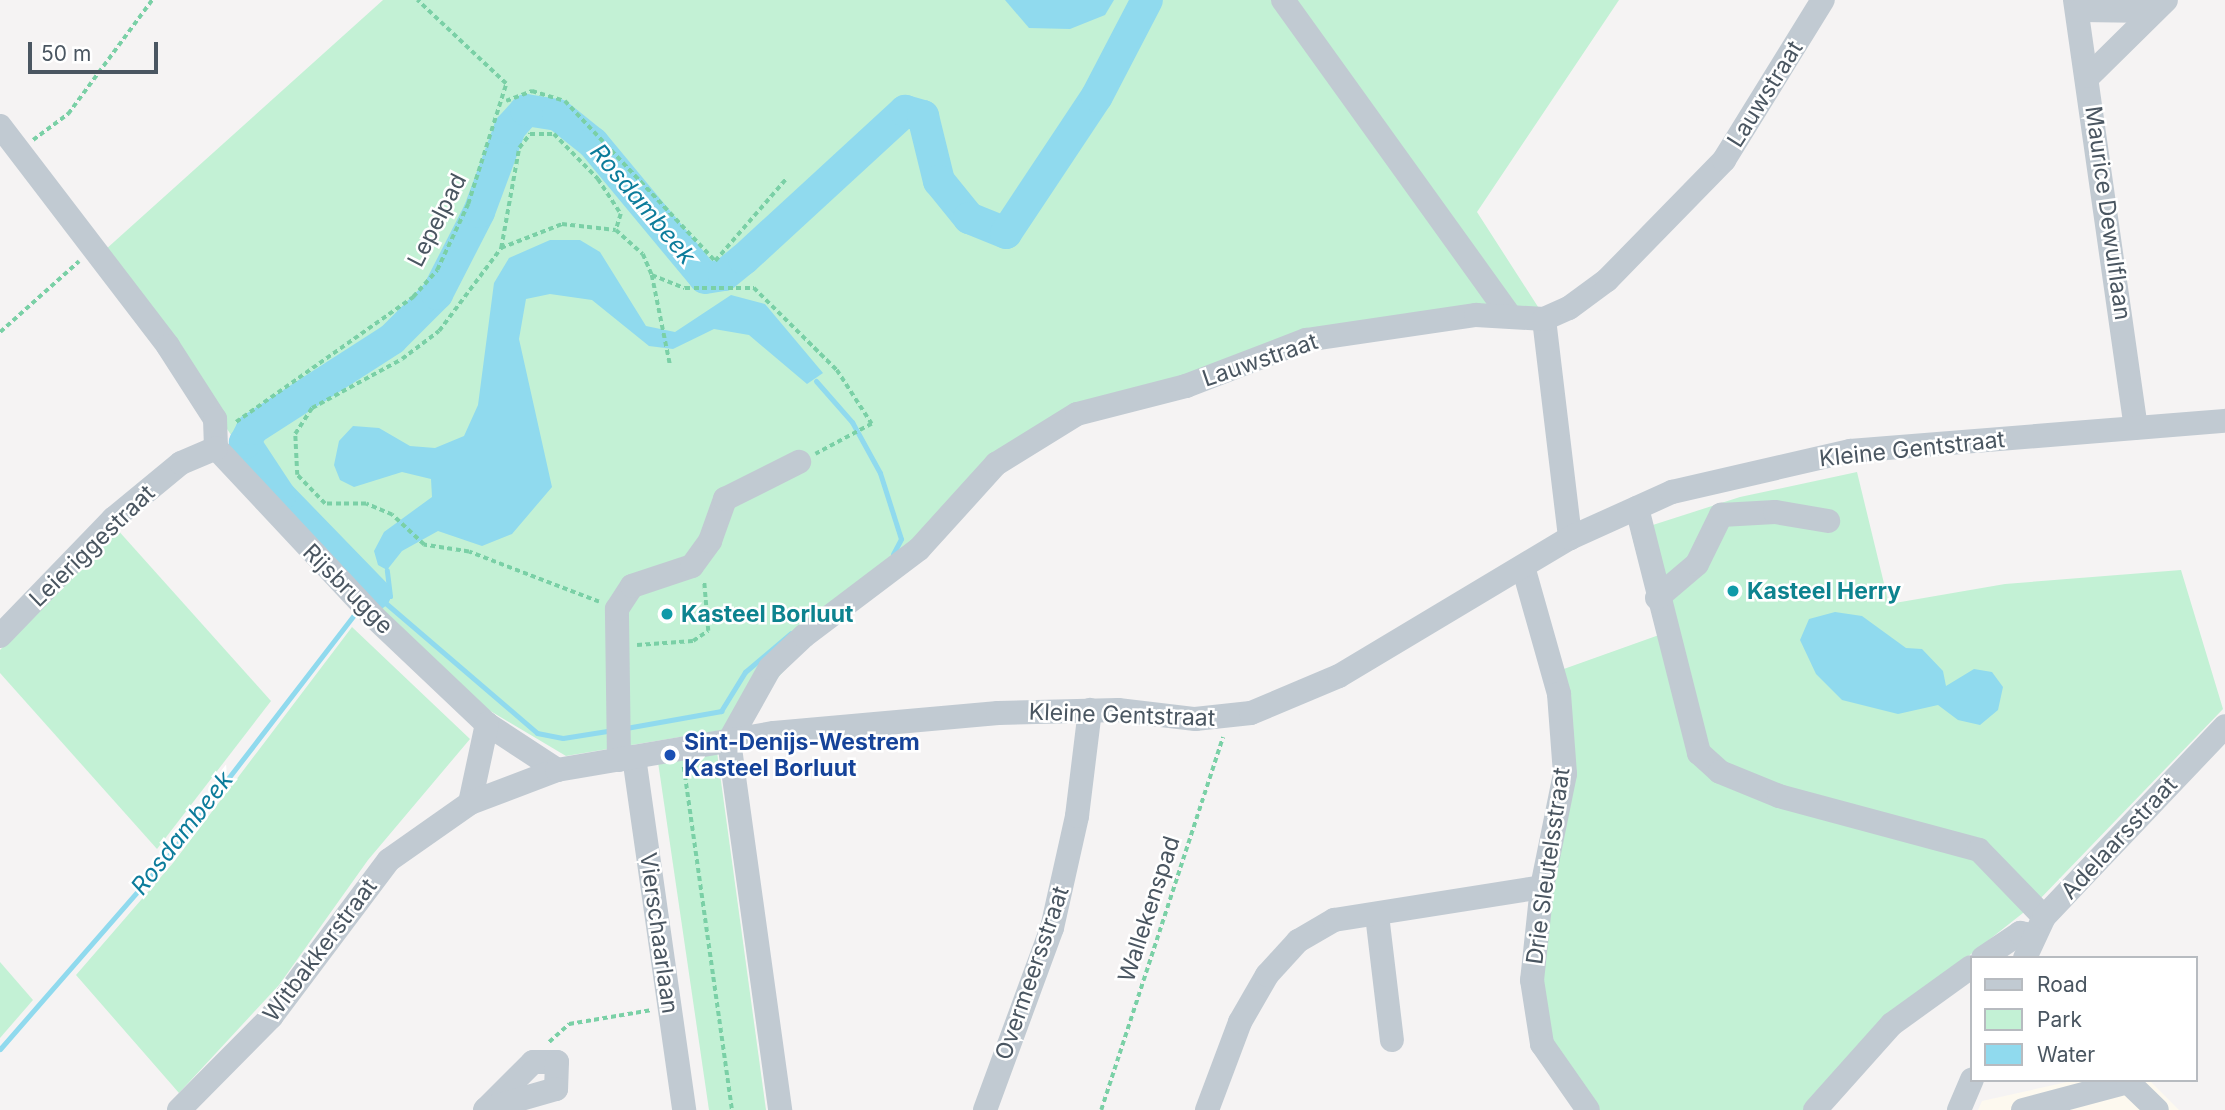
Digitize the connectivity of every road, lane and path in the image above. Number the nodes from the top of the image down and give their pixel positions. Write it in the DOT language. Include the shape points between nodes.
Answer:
graph roads {
  1 [pos="152,0"];
  2 [pos="416,0"];
  3 [pos="1283,0"];
  4 [pos="1823,0"];
  5 [pos="2078,5"];
  6 [pos="2158,6"];
  7 [pos="2089,76"];
  8 [pos="506,101"];
  9 [pos="0,126"];
  10 [pos="20,149"];
  11 [pos="788,178"];
  12 [pos="616,230"];
  13 [pos="93,246"];
  14 [pos="501,248"];
  15 [pos="652,275"];
  16 [pos="1510,316"];
  17 [pos="1544,319"];
  18 [pos="0,332"];
  19 [pos="670,364"];
  20 [pos="2225,421"];
  21 [pos="2136,428"];
  22 [pos="217,442"];
  23 [pos="799,462"];
  24 [pos="1637,508"];
  25 [pos="1828,521"];
  26 [pos="1570,538"];
  27 [pos="704,550"];
  28 [pos="1524,570"];
  29 [pos="1657,598"];
  30 [pos="617,609"];
  31 [pos="0,636"];
  32 [pos="618,647"];
  33 [pos="1090,710"];
  34 [pos="1225,718"];
  35 [pos="487,724"];
  36 [pos="2225,726"];
  37 [pos="729,741"];
  38 [pos="682,747"];
  39 [pos="626,758"];
  40 [pos="558,770"];
  41 [pos="470,803"];
  42 [pos="1542,887"];
  43 [pos="1377,915"];
  44 [pos="2034,937"];
  45 [pos="1986,956"];
  46 [pos="1969,968"];
  47 [pos="670,1007"];
  48 [pos="1392,1040"];
  49 [pos="547,1058"];
  50 [pos="1971,1082"];
  51 [pos="193,1105"];
  52 [pos="1963,1109"];
  53 [pos="486,1110"];
  54 [pos="684,1110"];
  55 [pos="732,1110"];
  56 [pos="780,1110"];
  57 [pos="985,1110"];
  58 [pos="1101,1110"];
  59 [pos="1207,1110"];
  60 [pos="1588,1110"];
  61 [pos="1815,1110"];
  62 [pos="2023,1110"];
  63 [pos="2157,1110"];
  1 -- 10 [label="path" via="68,114"];
  2 -- 8 [label="path" via="502,78"];
  3 -- 16 [label="street"];
  4 -- 17 [label="street, Lauwstraat" via="1732,149 1698,191 1607,280"];
  5 -- 6 [label="street"];
  5 -- 7 [label="street, Maurice Dewulflaan"];
  6 -- 7 [label="street"];
  7 -- 21 [label="street, Maurice Dewulflaan"];
  8 -- 11 [label="path" via="532,91 565,101 715,261"];
  8 -- 22 [label="path, Lepelpad" via="437,270 389,319"];
  9 -- 10 [label="street, Rijsbrugge"];
  10 -- 13 [label="street, Rijsbrugge"];
  12 -- 14 [label="path" via="562,224"];
  12 -- 14 [label="path" via="621,214 598,179 554,134 530,134 519,148"];
  12 -- 15 [label="path" via="643,254"];
  13 -- 18 [label="path"];
  13 -- 22 [label="street, Rijsbrugge" via="187,373"];
  14 -- 30 [label="path" via="439,331 402,359 312,408 295,434 297,475 325,504 366,504 393,515 424,545 469,552"];
  15 -- 19 [label="path"];
  15 -- 23 [label="path" via="685,288 754,288 836,370 872,424"];
  16 -- 17 [label="street, Lauwstraat"];
  16 -- 37 [label="street, Lauwstraat" via="1407,323 1306,340 1186,386 1109,402 1051,428 996,464 919,549 770,668"];
  17 -- 26 [label="street"];
  20 -- 21 [label="street, Kleine Gentstraat"];
  21 -- 24 [label="street, Kleine Gentstraat" via="1850,451 1672,492"];
  22 -- 31 [label="street, Leieriggestraat" via="181,463 113,519"];
  22 -- 35 [label="street, Rijsbrugge" via="373,616"];
  23 -- 27 [label="street" via="725,499"];
  24 -- 26 [label="street, Kleine Gentstraat"];
  24 -- 29 [label="street"];
  25 -- 29 [label="street" via="1775,512 1721,515 1697,564"];
  26 -- 28 [label="street, Kleine Gentstraat"];
  27 -- 30 [label="street" via="692,566 632,586"];
  27 -- 32 [label="path" via="708,631 693,640"];
  28 -- 34 [label="street, Kleine Gentstraat" via="1289,701"];
  28 -- 42 [label="street, Drie Sleutelsstraat" via="1559,694 1565,774"];
  29 -- 44 [label="street" via="1699,753 1720,772 1779,796 1972,846"];
  30 -- 32 [label="street, Vierschaarlaan"];
  32 -- 39 [label="street, Vierschaarlaan"];
  33 -- 34 [label="street, Kleine Gentstraat"];
  33 -- 37 [label="street, Kleine Gentstraat" via="878,723"];
  33 -- 57 [label="street, Overmeersstraat" via="1052,928"];
  34 -- 58 [label="path, Wallekenspad" via="1182,873"];
  35 -- 40 [label="street, Rijsbrugge"];
  35 -- 41 [label="street"];
  36 -- 44 [label="street, Adelaarsstraat"];
  37 -- 38 [label="street, Kleine Gentstraat"];
  37 -- 56 [label="street"];
  38 -- 39 [label="street, Kleine Gentstraat"];
  38 -- 55 [label="path"];
  39 -- 40 [label="street, Kleine Gentstraat"];
  39 -- 47 [label="street, Vierschaarlaan"];
  40 -- 41 [label="street, Kleine Gentstraat"];
  41 -- 51 [label="street, Witbakkerstraat" via="389,860 271,1017"];
  42 -- 43 [label="street"];
  42 -- 60 [label="street, Drie Sleutelsstraat" via="1532,980 1542,1044"];
  43 -- 48 [label="street"];
  43 -- 59 [label="street" via="1334,920 1298,941 1267,975 1240,1022"];
  44 -- 45 [label="street" via="2020,933"];
  46 -- 61 [label="street" via="1892,1024"];
  47 -- 49 [label="path" via="569,1024 548,1043"];
  47 -- 54 [label="street, Vierschaarlaan"];
  49 -- 53 [label="street" via="533,1062"];
  49 -- 53 [label="street" via="558,1062 556,1089"];
  50 -- 52 [label="street"];
  62 -- 63 [label="street" via="2128,1082"];
}
